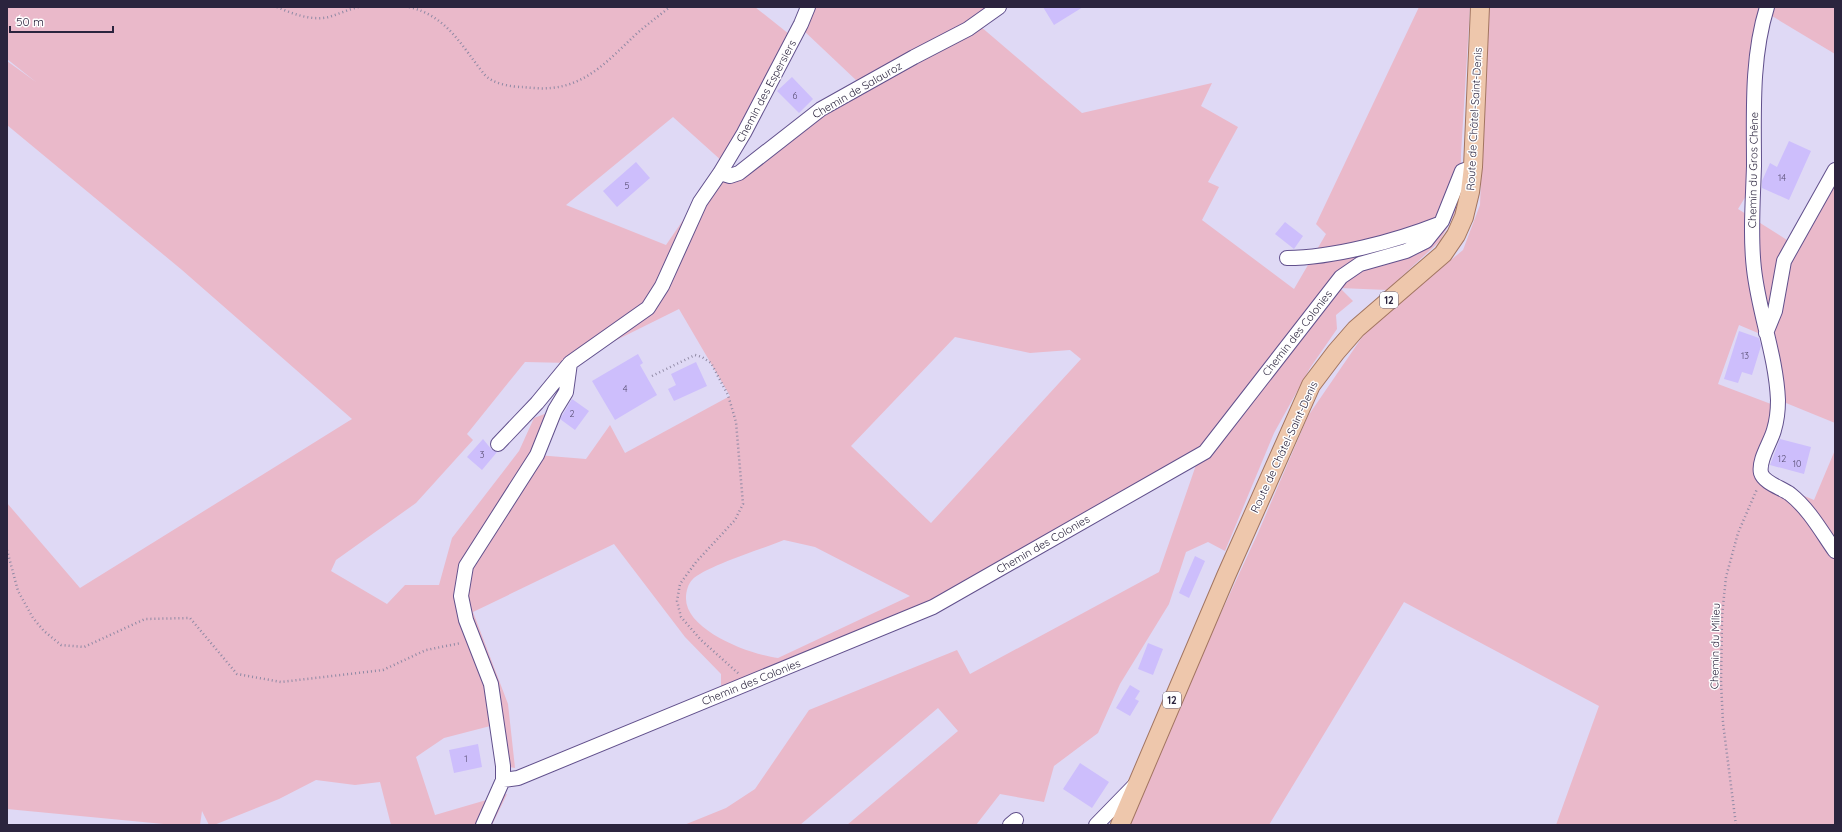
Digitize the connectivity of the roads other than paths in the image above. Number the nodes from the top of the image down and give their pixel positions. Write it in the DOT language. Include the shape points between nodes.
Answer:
graph roads {
  1 [pos="808,7"];
  2 [pos="999,7"];
  3 [pos="1480,7"];
  4 [pos="1767,7"];
  5 [pos="1473,167"];
  6 [pos="1835,170"];
  7 [pos="720,173"];
  8 [pos="1441,223"];
  9 [pos="1287,258"];
  10 [pos="1766,333"];
  11 [pos="570,363"];
  12 [pos="498,444"];
  13 [pos="1835,551"];
  14 [pos="503,780"];
  15 [pos="1137,783"];
  16 [pos="483,825"];
  17 [pos="1096,825"];
  18 [pos="1120,825"];
  1 -- 7 [label="street, Chemin des Espersiers"];
  2 -- 7 [label="street, Chemin de Salauroz" via="974,25 821,110 739,173 730,176"];
  3 -- 5 [label="main road, Route de Châtel-Saint-Denis / 12"];
  4 -- 10 [label="street, Chemin du Gros Chêne" via="1763,20 1754,93 1752,243 1754,270"];
  5 -- 8 [label="street, Chemin des Colonies" via="1462,171"];
  5 -- 15 [label="main road, Route de Châtel-Saint-Denis / 12" via="1464,218 1443,254 1356,329 1311,385"];
  6 -- 10 [label="street" via="1784,261 1775,311"];
  7 -- 11 [label="street, Chemin des Espersiers" via="700,202 662,286 648,308"];
  8 -- 9 [label="street" via="1416,233 1342,252 1307,258"];
  8 -- 14 [label="street, Chemin des Colonies" via="1426,241 1406,251 1360,264 1341,277 1205,452 933,606 518,778"];
  10 -- 13 [label="street, Chemin du Gros Chêne" via="1777,375 1778,408 1774,430 1761,465 1762,474 1803,506"];
  11 -- 12 [label="street, Chemin des Espersiers"];
  11 -- 14 [label="street" via="566,392 555,410 537,455 466,566 461,596 466,620 491,684"];
  14 -- 16 [label="street"];
  15 -- 17 [label="street"];
  15 -- 18 [label="main road, Route de Châtel-Saint-Denis / 12"];
}
